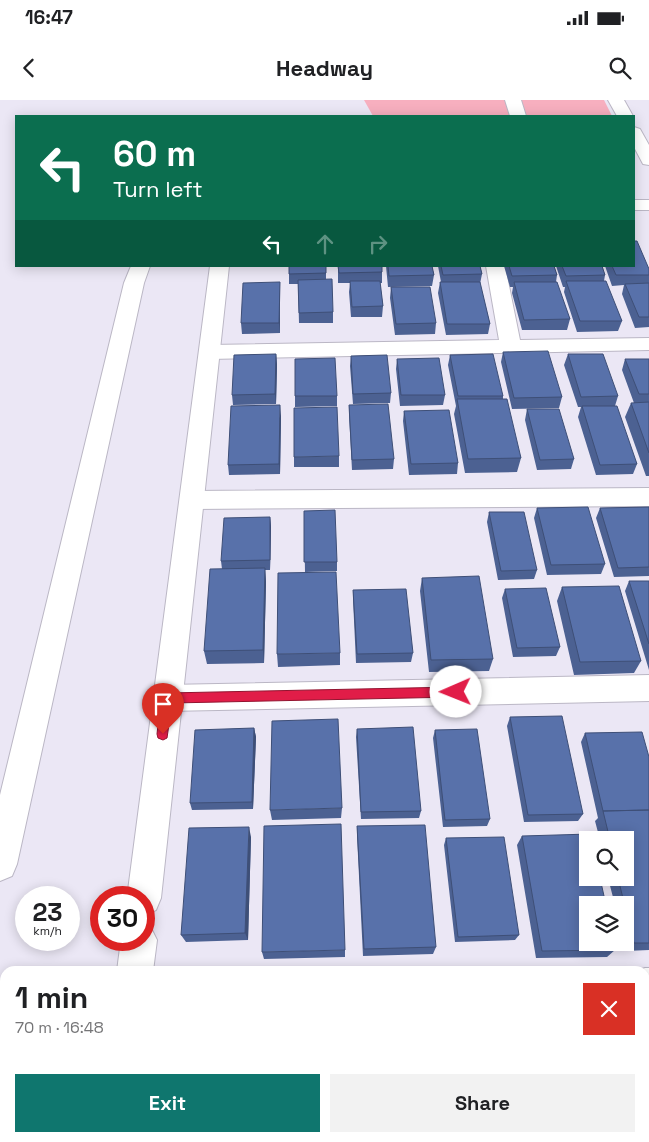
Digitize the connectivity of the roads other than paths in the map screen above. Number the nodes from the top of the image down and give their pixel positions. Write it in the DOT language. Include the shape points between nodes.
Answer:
graph roads {
  1 [pos="513,100"];
  2 [pos="616,100"];
  3 [pos="518,115"];
  4 [pos="624,115"];
  5 [pos="635,134"];
  6 [pos="649,160"];
  7 [pos="635,205"];
  8 [pos="649,205"];
  9 [pos="635,220"];
  10 [pos="649,220"];
  11 [pos="141,267"];
  12 [pos="220,267"];
  13 [pos="495,267"];
  14 [pos="649,344"];
  15 [pos="511,346"];
  16 [pos="210,352"];
  17 [pos="649,497"];
  18 [pos="192,500"];
  19 [pos="649,688"];
  20 [pos="167,698"];
  21 [pos="0,864"];
  22 [pos="145,886"];
  23 [pos="138,951"];
  24 [pos="136,966"];
  1 -- 3 [label="street"];
  2 -- 4 [label="street"];
  5 -- 6 [label="street"];
  7 -- 8 [label="street"];
  9 -- 10 [label="street"];
  11 -- 21 [label="street" via="134,283 91,465"];
  12 -- 16 [label="street"];
  13 -- 15 [label="street"];
  14 -- 15 [label="street"];
  15 -- 16 [label="street"];
  16 -- 18 [label="street"];
  17 -- 18 [label="street"];
  18 -- 20 [label="street"];
  19 -- 20 [label="street"];
  20 -- 22 [label="street"];
  23 -- 24 [label="street"];
}
